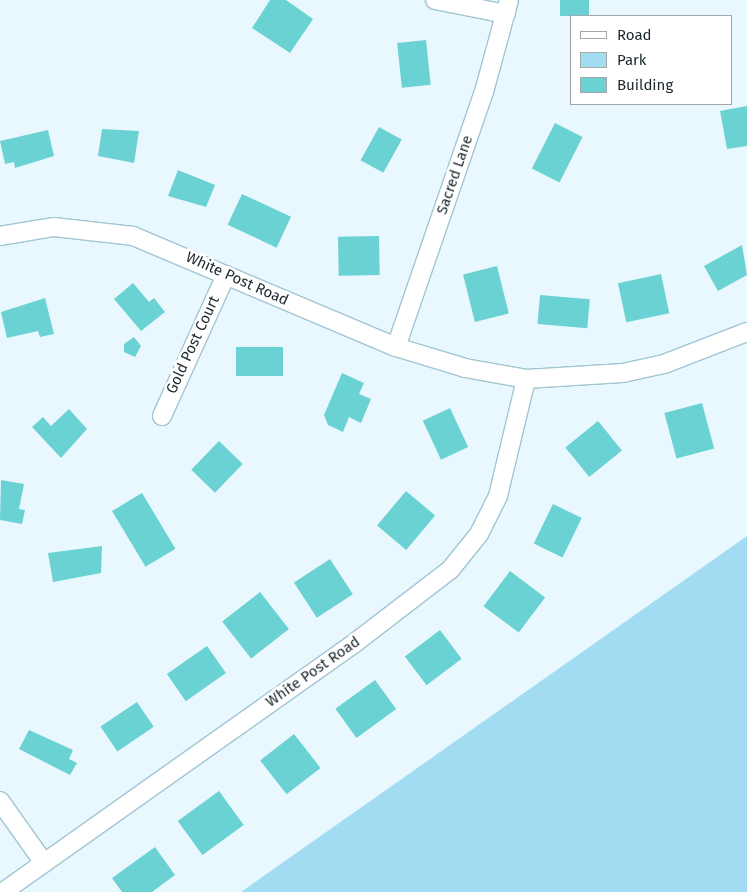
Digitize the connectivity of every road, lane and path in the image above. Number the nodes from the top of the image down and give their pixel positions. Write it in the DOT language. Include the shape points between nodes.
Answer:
graph roads {
  1 [pos="435,0"];
  2 [pos="507,7"];
  3 [pos="0,236"];
  4 [pos="226,275"];
  5 [pos="747,332"];
  6 [pos="396,347"];
  7 [pos="526,379"];
  8 [pos="162,416"];
  9 [pos="0,801"];
  10 [pos="44,863"];
  11 [pos="2,892"];
  1 -- 2 [label="street"];
  2 -- 6 [label="street, Sacred Lane"];
  3 -- 4 [label="street, White Post Road" via="54,227 117,232 160,245"];
  4 -- 6 [label="street, White Post Road"];
  4 -- 8 [label="street, Gold Post Court"];
  5 -- 7 [label="street, White Post Road" via="702,352 631,371"];
  6 -- 7 [label="street, White Post Road" via="465,368"];
  7 -- 10 [label="street, White Post Road" via="498,496 479,534 450,570 356,642"];
  9 -- 10 [label="street"];
  10 -- 11 [label="street, White Post Road"];
}
